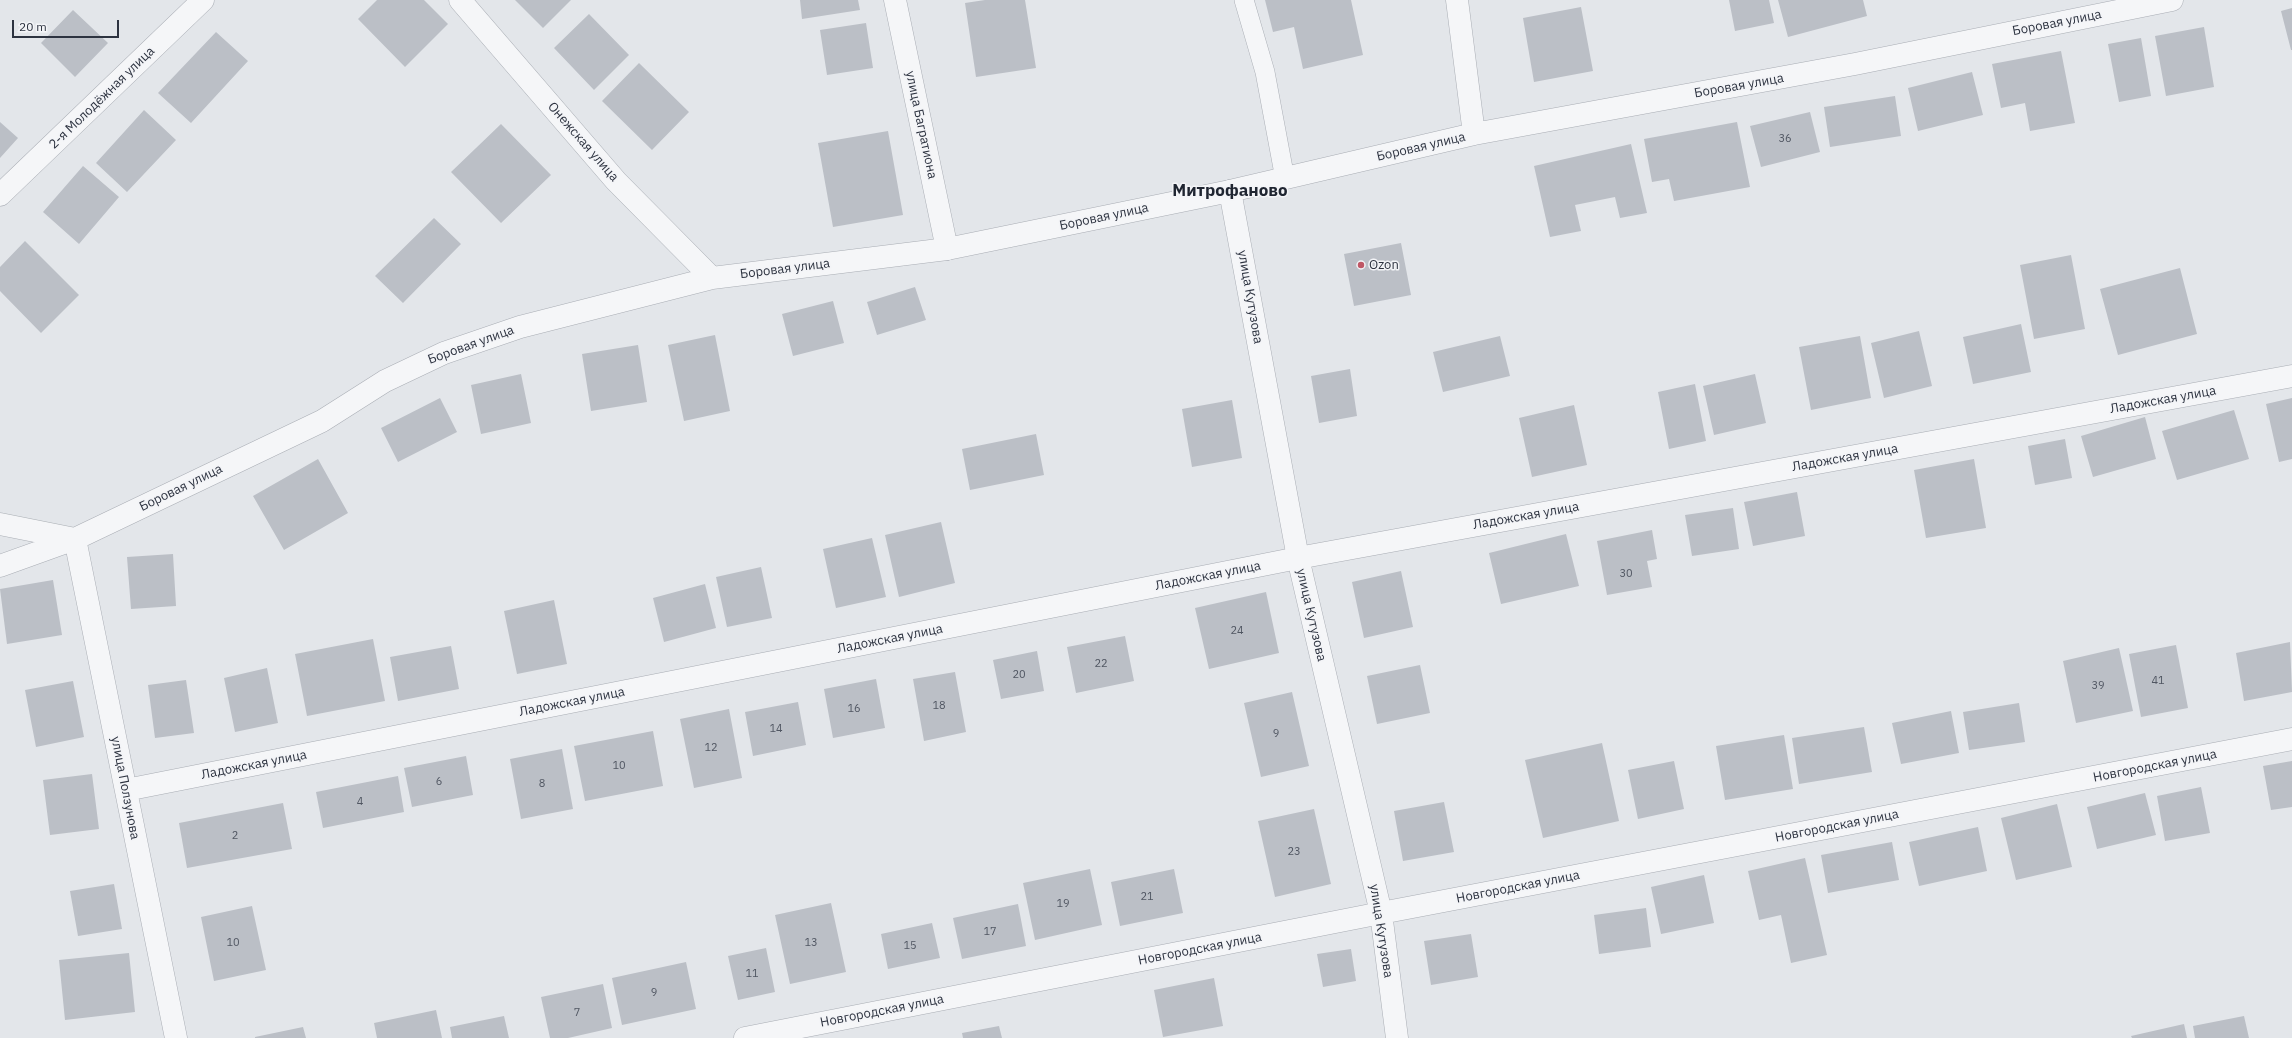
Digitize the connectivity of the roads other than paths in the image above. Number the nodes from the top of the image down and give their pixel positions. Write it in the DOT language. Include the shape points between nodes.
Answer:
graph roads {
  1 [pos="203,0"];
  2 [pos="460,0"];
  3 [pos="895,0"];
  4 [pos="1244,0"];
  5 [pos="1457,0"];
  6 [pos="2172,0"];
  7 [pos="1474,134"];
  8 [pos="1285,178"];
  9 [pos="1230,191"];
  10 [pos="0,195"];
  11 [pos="947,249"];
  12 [pos="712,278"];
  13 [pos="2292,376"];
  14 [pos="0,524"];
  15 [pos="75,539"];
  16 [pos="1298,558"];
  17 [pos="0,566"];
  18 [pos="2292,739"];
  19 [pos="126,790"];
  20 [pos="1381,913"];
  21 [pos="176,1038"];
  22 [pos="745,1038"];
  23 [pos="1398,1038"];
  1 -- 10 [label="street, 2-я Молодёжная улица"];
  2 -- 12 [label="street, Онежская улица" via="616,180"];
  3 -- 11 [label="street, улица Багратиона"];
  4 -- 8 [label="lane" via="1264,72"];
  5 -- 7 [label="street"];
  6 -- 7 [label="street, Боровая улица" via="1855,64"];
  7 -- 8 [label="street, Боровая улица"];
  8 -- 9 [label="street, Боровая улица"];
  9 -- 11 [label="street, Боровая улица"];
  9 -- 16 [label="street, улица Кутузова"];
  11 -- 12 [label="street, Боровая улица"];
  12 -- 15 [label="street, Боровая улица" via="520,327 444,353 385,381 322,421"];
  13 -- 16 [label="street, Ладожская улица"];
  14 -- 15 [label="street"];
  15 -- 17 [label="street, Боровая улица"];
  15 -- 19 [label="street, улица Ползунова"];
  16 -- 19 [label="street, Ладожская улица"];
  16 -- 20 [label="street, улица Кутузова"];
  18 -- 20 [label="street, Новгородская улица"];
  19 -- 21 [label="street, улица Ползунова"];
  20 -- 22 [label="street, Новгородская улица"];
  20 -- 23 [label="street, улица Кутузова"];
}
